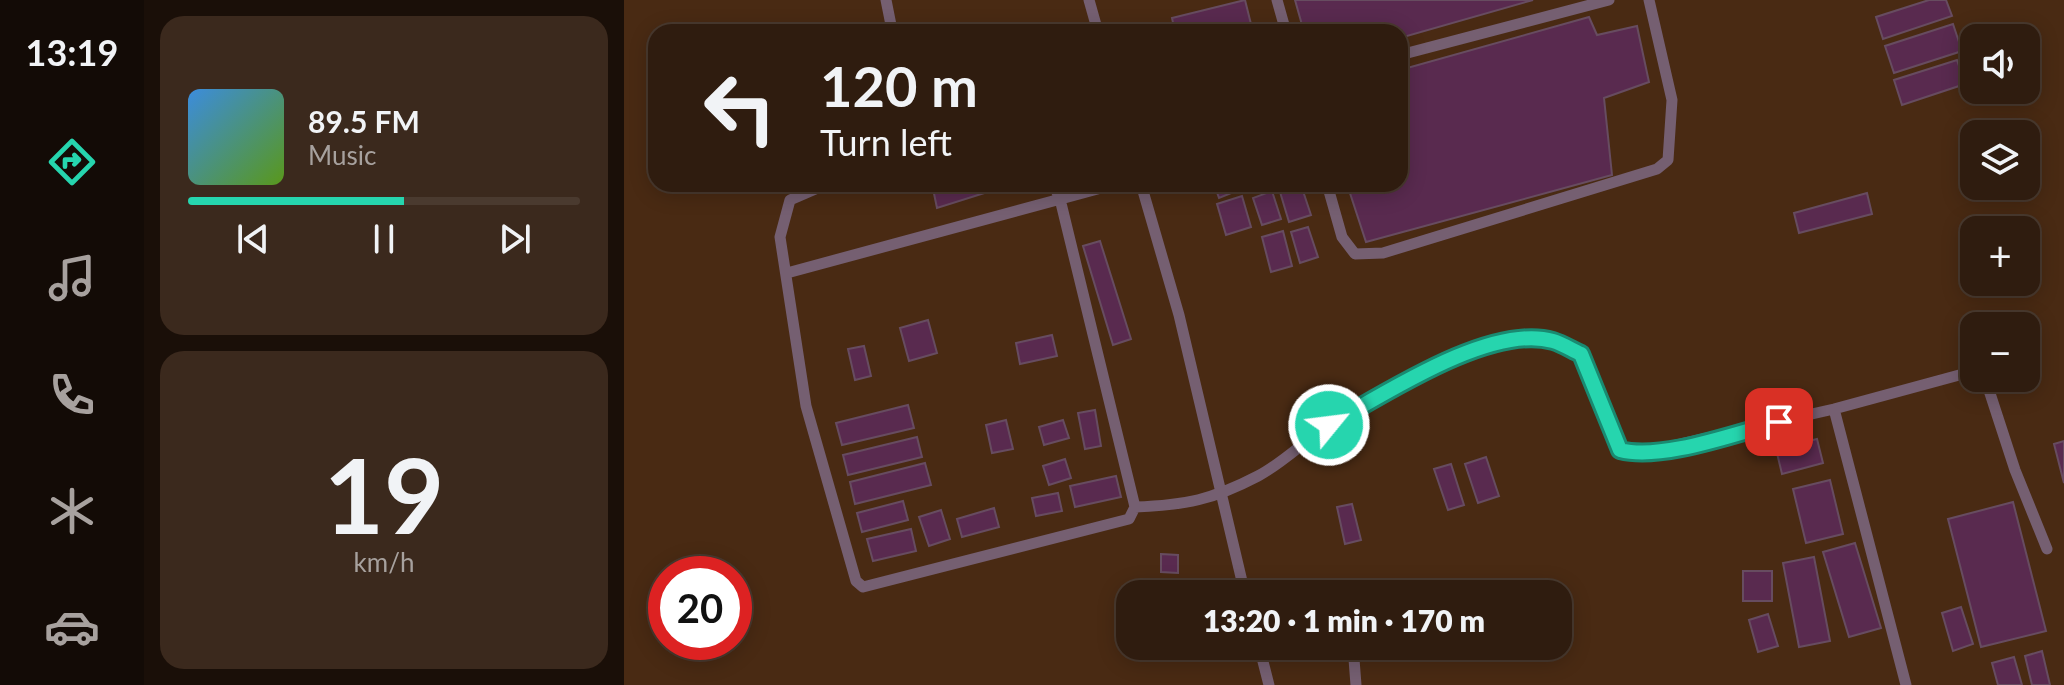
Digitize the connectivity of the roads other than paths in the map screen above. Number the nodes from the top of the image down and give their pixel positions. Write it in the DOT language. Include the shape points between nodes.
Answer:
graph roads {
  1 [pos="886,0"];
  2 [pos="1089,0"];
  3 [pos="1277,0"];
  4 [pos="1609,0"];
  5 [pos="1649,0"];
  6 [pos="891,24"];
  7 [pos="1096,24"];
  8 [pos="1284,24"];
  9 [pos="1408,53"];
  10 [pos="808,192"];
  11 [pos="1057,192"];
  12 [pos="1086,192"];
  13 [pos="1143,192"];
  14 [pos="1329,192"];
  15 [pos="1060,199"];
  16 [pos="787,273"];
  17 [pos="1960,375"];
  18 [pos="1990,392"];
  19 [pos="1834,409"];
  20 [pos="1220,494"];
  21 [pos="1135,507"];
  22 [pos="2047,549"];
  23 [pos="1242,580"];
  24 [pos="1263,660"];
  25 [pos="1354,660"];
  26 [pos="1269,685"];
  27 [pos="1356,685"];
  28 [pos="1906,685"];
  1 -- 6 [label="lane"];
  2 -- 7 [label="lane"];
  3 -- 8 [label="lane"];
  4 -- 9 [label="lane"];
  5 -- 14 [label="lane" via="1672,100 1668,160 1657,169 1383,253 1355,254 1342,237"];
  10 -- 16 [label="lane" via="790,200 780,237"];
  11 -- 15 [label="lane"];
  12 -- 15 [label="lane"];
  13 -- 20 [label="lane" via="1179,315"];
  15 -- 16 [label="lane"];
  15 -- 21 [label="lane"];
  16 -- 21 [label="lane" via="806,406 856,581 863,587 1129,519"];
  17 -- 19 [label="lane"];
  18 -- 22 [label="lane"];
  19 -- 20 [label="lane" via="1636,454 1620,450 1581,354 1551,340 1502,341 1399,385 1329,425 1261,475"];
  19 -- 28 [label="lane"];
  20 -- 21 [label="lane" via="1188,505"];
  20 -- 23 [label="lane"];
  24 -- 26 [label="lane"];
  25 -- 27 [label="lane"];
}
